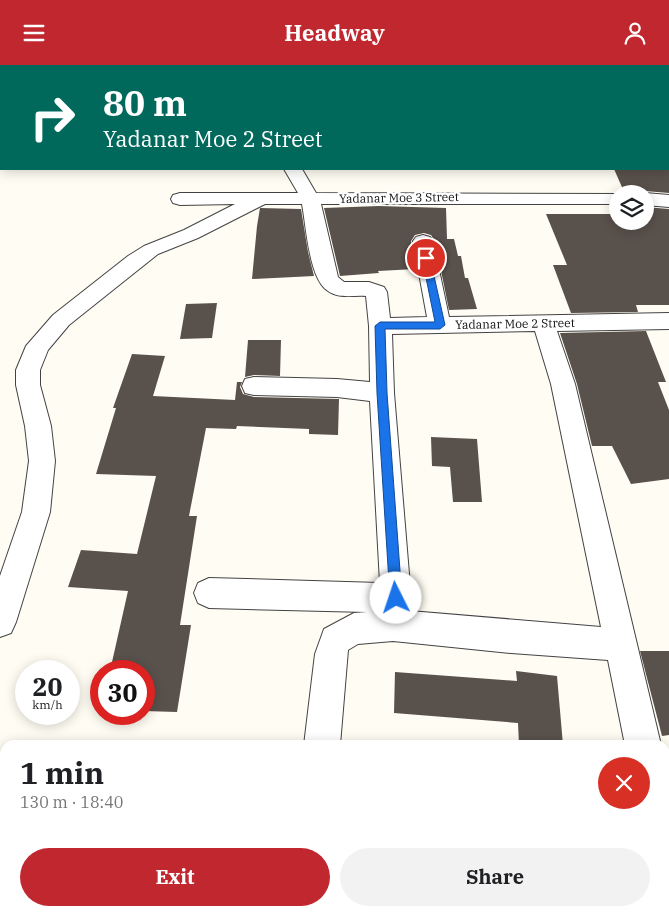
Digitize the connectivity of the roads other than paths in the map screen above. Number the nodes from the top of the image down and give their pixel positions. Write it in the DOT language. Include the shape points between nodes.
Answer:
graph roads {
  1 [pos="293,170"];
  2 [pos="609,198"];
  3 [pos="180,199"];
  4 [pos="261,199"];
  5 [pos="311,200"];
  6 [pos="654,200"];
  7 [pos="669,201"];
  8 [pos="423,241"];
  9 [pos="669,321"];
  10 [pos="544,324"];
  11 [pos="440,325"];
  12 [pos="380,326"];
  13 [pos="254,386"];
  14 [pos="382,393"];
  15 [pos="209,593"];
  16 [pos="394,611"];
  17 [pos="0,622"];
  18 [pos="621,645"];
  19 [pos="322,740"];
  20 [pos="642,740"];
  1 -- 5 [label="street"];
  2 -- 5 [label="street, Yadanar Moe 3 Street"];
  3 -- 4 [label="street, Yadanar Moe 3 Street"];
  4 -- 5 [label="street, Yadanar Moe 3 Street"];
  4 -- 17 [label="street" via="151,250 61,320 38,346 28,370 42,461 36,512"];
  5 -- 12 [label="street" via="324,273 339,289 376,291"];
  6 -- 7 [label="street"];
  8 -- 11 [label="street"];
  9 -- 10 [label="street, Yadanar Moe 2 Street"];
  10 -- 11 [label="street, Yadanar Moe 2 Street"];
  10 -- 18 [label="street" via="563,384"];
  11 -- 12 [label="street, Yadanar Moe 2 Street"];
  12 -- 14 [label="street"];
  13 -- 14 [label="street" via="337,388"];
  14 -- 16 [label="street"];
  15 -- 16 [label="street"];
  16 -- 18 [label="street" via="511,637"];
  16 -- 19 [label="street" via="335,640"];
  18 -- 20 [label="street"];
}
